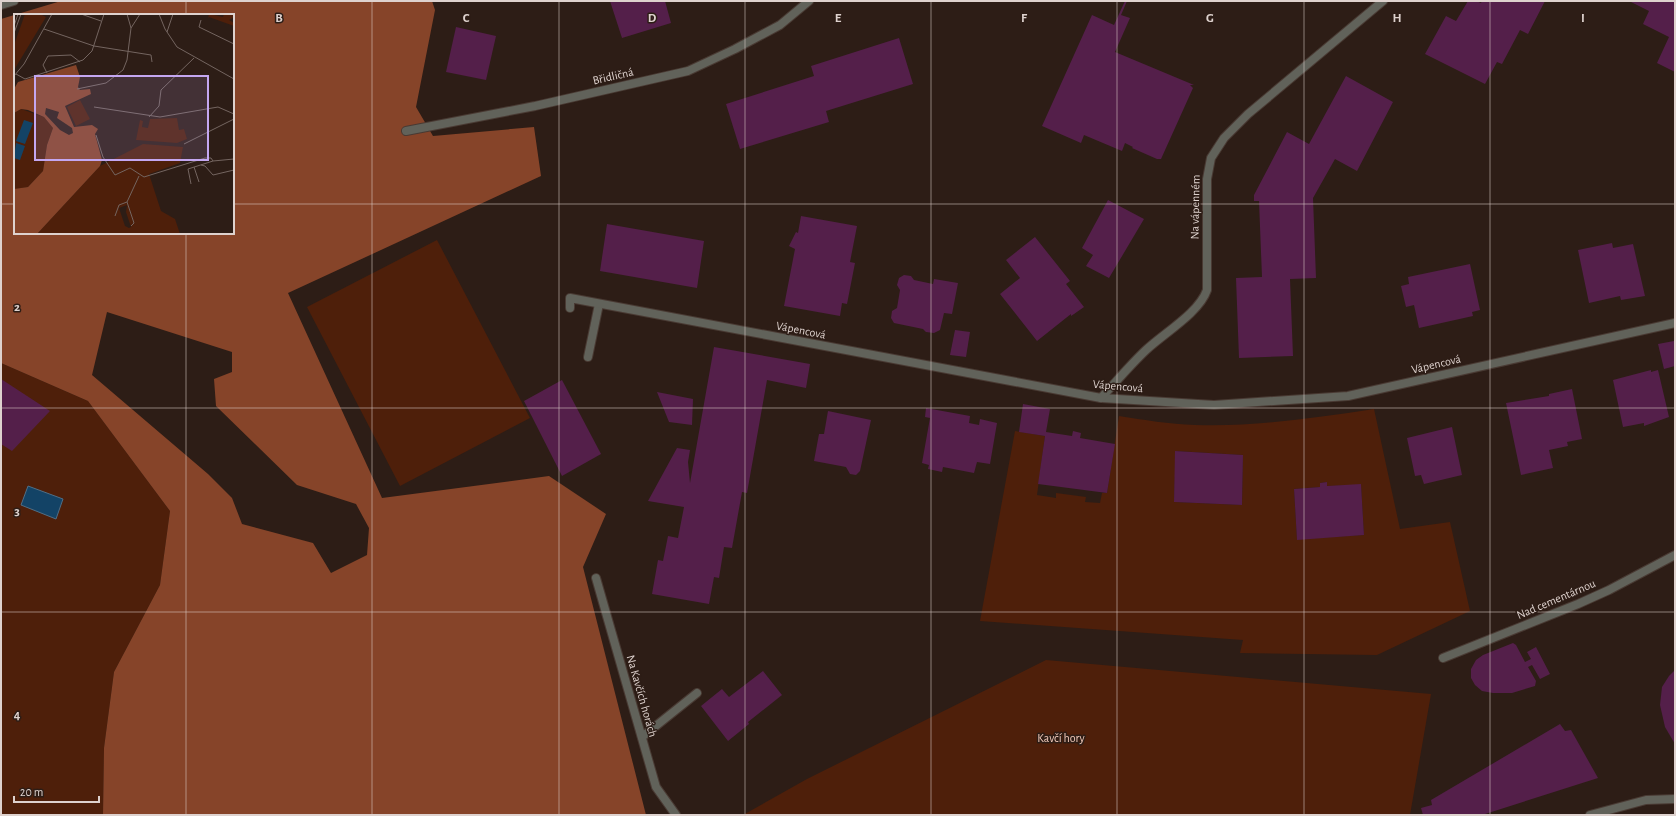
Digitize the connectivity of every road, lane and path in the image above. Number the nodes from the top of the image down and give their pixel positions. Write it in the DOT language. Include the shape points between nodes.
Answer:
graph roads {
  1 [pos="14,1"];
  2 [pos="809,1"];
  3 [pos="1383,1"];
  4 [pos="1,5"];
  5 [pos="406,131"];
  6 [pos="599,304"];
  7 [pos="570,308"];
  8 [pos="1675,323"];
  9 [pos="588,357"];
  10 [pos="1101,398"];
  11 [pos="1675,555"];
  12 [pos="596,578"];
  13 [pos="1443,658"];
  14 [pos="697,693"];
  15 [pos="642,737"];
  16 [pos="1675,799"];
  17 [pos="676,815"];
  18 [pos="1590,815"];
  1 -- 4 [label="street"];
  2 -- 5 [label="street, Břidličná" via="780,25 688,71 535,106"];
  3 -- 10 [label="street, Na vápenném" via="1248,114 1224,138 1211,158 1208,168 1205,295 1197,307 1146,350"];
  6 -- 7 [label="street, Vápencová" via="570,298"];
  6 -- 9 [label="street"];
  6 -- 10 [label="street, Vápencová"];
  8 -- 10 [label="street, Vápencová" via="1348,396 1214,405"];
  11 -- 13 [label="street, Nad cementárnou" via="1602,593"];
  12 -- 15 [label="street, Na Kavčích horách"];
  14 -- 15 [label="street"];
  15 -- 17 [label="street, Na Kavčích horách" via="656,787"];
  16 -- 18 [label="street" via="1646,800"];
}
